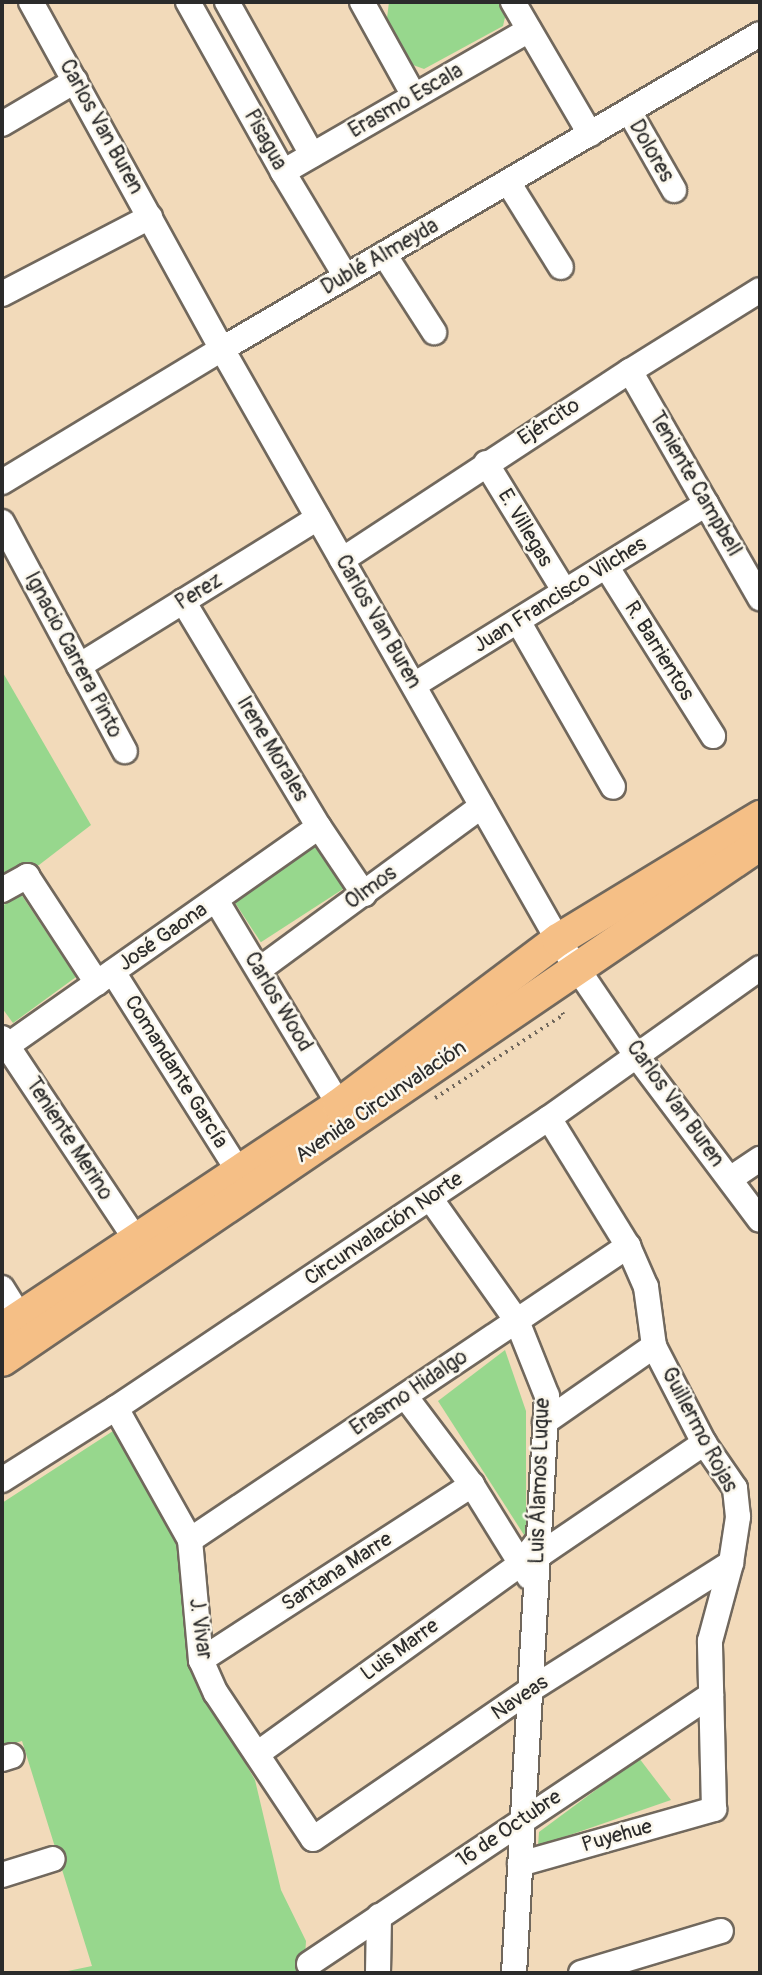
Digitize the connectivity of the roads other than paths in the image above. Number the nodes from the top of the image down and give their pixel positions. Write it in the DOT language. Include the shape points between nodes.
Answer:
graph roads {
  1 [pos="188,2"];
  2 [pos="227,2"];
  3 [pos="362,2"];
  4 [pos="39,4"];
  5 [pos="523,11"];
  6 [pos="759,37"];
  7 [pos="75,81"];
  8 [pos="414,96"];
  9 [pos="629,111"];
  10 [pos="2,124"];
  11 [pos="590,134"];
  12 [pos="312,155"];
  13 [pos="283,172"];
  14 [pos="508,182"];
  15 [pos="674,190"];
  16 [pos="150,217"];
  17 [pos="384,254"];
  18 [pos="561,267"];
  19 [pos="346,276"];
  20 [pos="760,292"];
  21 [pos="2,294"];
  22 [pos="434,331"];
  23 [pos="222,349"];
  24 [pos="630,370"];
  25 [pos="486,463"];
  26 [pos="2,482"];
  27 [pos="706,504"];
  28 [pos="318,518"];
  29 [pos="2,522"];
  30 [pos="342,560"];
  31 [pos="606,566"];
  32 [pos="565,592"];
  33 [pos="760,598"];
  34 [pos="183,601"];
  35 [pos="518,621"];
  36 [pos="79,666"];
  37 [pos="414,685"];
  38 [pos="713,736"];
  39 [pos="125,751"];
  40 [pos="613,787"];
  41 [pos="482,806"];
  42 [pos="760,817"];
  43 [pos="319,827"];
  44 [pos="760,844"];
  45 [pos="2,890"];
  46 [pos="364,894"];
  47 [pos="216,900"];
  48 [pos="558,940"];
  49 [pos="579,968"];
  50 [pos="760,968"];
  51 [pos="260,969"];
  52 [pos="105,977"];
  53 [pos="5,1042"];
  54 [pos="636,1055"];
  55 [pos="340,1105"];
  56 [pos="549,1118"];
  57 [pos="760,1159"];
  58 [pos="239,1172"];
  59 [pos="730,1178"];
  60 [pos="430,1198"];
  61 [pos="760,1220"];
  62 [pos="136,1240"];
  63 [pos="628,1246"];
  64 [pos="2,1288"];
  65 [pos="517,1321"];
  66 [pos="11,1323"];
  67 [pos="654,1346"];
  68 [pos="2,1360"];
  69 [pos="405,1396"];
  70 [pos="116,1408"];
  71 [pos="545,1423"];
  72 [pos="704,1443"];
  73 [pos="2,1480"];
  74 [pos="472,1485"];
  75 [pos="190,1540"];
  76 [pos="532,1554"];
  77 [pos="731,1563"];
  78 [pos="201,1660"];
  79 [pos="530,1690"];
  80 [pos="711,1695"];
  81 [pos="257,1754"];
  82 [pos="714,1809"];
  83 [pos="522,1819"];
  84 [pos="313,1839"];
  85 [pos="52,1859"];
  86 [pos="520,1864"];
  87 [pos="2,1875"];
  88 [pos="379,1916"];
  89 [pos="721,1931"];
  90 [pos="309,1964"];
  91 [pos="379,1973"];
  92 [pos="514,1973"];
  93 [pos="581,1973"];
  1 -- 13 [label="street, Pisagua"];
  2 -- 12 [label="street, Pisagua"];
  3 -- 8 [label="street"];
  4 -- 7 [label="street, Carlos Van Buren"];
  5 -- 8 [label="street, Erasmo Escala"];
  5 -- 11 [label="street"];
  6 -- 9 [label="street, Dublé Almeyda"];
  7 -- 10 [label="street"];
  7 -- 16 [label="street, Carlos Van Buren"];
  8 -- 12 [label="street, Erasmo Escala"];
  9 -- 11 [label="street, Dublé Almeyda"];
  9 -- 15 [label="street, Dolores"];
  11 -- 14 [label="street, Dublé Almeyda"];
  12 -- 13 [label="street, Erasmo Escala"];
  13 -- 19 [label="street, Pisagua"];
  14 -- 17 [label="street, Dublé Almeyda"];
  14 -- 18 [label="street"];
  16 -- 21 [label="street"];
  16 -- 23 [label="street, Carlos Van Buren"];
  17 -- 19 [label="street, Dublé Almeyda"];
  17 -- 22 [label="street"];
  19 -- 23 [label="street, Dublé Almeyda"];
  20 -- 24 [label="street, Ejército"];
  23 -- 26 [label="street, Dublé Almeyda"];
  23 -- 28 [label="street, Carlos Van Buren"];
  24 -- 25 [label="street, Ejército"];
  24 -- 27 [label="street, Teniente Campbell"];
  25 -- 30 [label="street, Ejército"];
  25 -- 32 [label="street, E. Villegas"];
  27 -- 31 [label="street, Juan Francisco Vilches"];
  27 -- 33 [label="street, Teniente Campbell"];
  28 -- 30 [label="street, Carlos Van Buren"];
  28 -- 34 [label="street, Perez"];
  29 -- 36 [label="street, Ignacio Carrera Pinto"];
  30 -- 37 [label="street, Carlos Van Buren"];
  31 -- 32 [label="street, Juan Francisco Vilches"];
  31 -- 38 [label="street, R. Barrientos"];
  32 -- 35 [label="street, Juan Francisco Vilches"];
  34 -- 36 [label="street, Perez"];
  34 -- 43 [label="street, Irene Morales"];
  35 -- 37 [label="street, Juan Francisco Vilches"];
  35 -- 40 [label="street"];
  36 -- 39 [label="street, Ignacio Carrera Pinto"];
  37 -- 41 [label="street, Carlos Van Buren"];
  41 -- 46 [label="street, Olmos"];
  41 -- 48 [label="street, Carlos Van Buren"];
  42 -- 48 [label="main road, Avenida Circunvalación"];
  43 -- 46 [label="street, Irene Morales"];
  43 -- 47 [label="street, José Gaona"];
  44 -- 49 [label="main road, Avenida Circunvalación"];
  45 -- 52 [label="street, Comandante García" via="27,876"];
  46 -- 51 [label="street, Olmos"];
  47 -- 51 [label="street, Carlos Wood"];
  47 -- 52 [label="street, José Gaona"];
  48 -- 49 [label="street, Carlos Van Buren"];
  48 -- 55 [label="main road, Avenida Circunvalación"];
  49 -- 54 [label="street, Carlos Van Buren"];
  49 -- 68 [label="main road, Avenida Circunvalación"];
  50 -- 54 [label="street, Circunvalación Norte"];
  51 -- 55 [label="street, Carlos Wood"];
  52 -- 53 [label="street, José Gaona"];
  52 -- 58 [label="street, Comandante García"];
  53 -- 62 [label="street, Teniente Merino"];
  54 -- 56 [label="street, Circunvalación Norte"];
  54 -- 59 [label="street, Carlos Van Buren"];
  55 -- 58 [label="main road, Avenida Circunvalación"];
  56 -- 60 [label="street, Circunvalación Norte"];
  56 -- 63 [label="street, Guillermo Rojas"];
  57 -- 59 [label="street"];
  58 -- 62 [label="main road, Avenida Circunvalación"];
  59 -- 61 [label="street, Carlos Van Buren"];
  60 -- 65 [label="street, Luis Álamos Luque"];
  60 -- 70 [label="street, Circunvalación Norte"];
  62 -- 66 [label="main road, Avenida Circunvalación"];
  63 -- 65 [label="street, Erasmo Hidalgo"];
  63 -- 67 [label="street, Guillermo Rojas" via="646,1287"];
  64 -- 66 [label="street"];
  65 -- 69 [label="street, Erasmo Hidalgo"];
  65 -- 71 [label="street, Luis Álamos Luque" via="547,1396"];
  67 -- 71 [label="street"];
  67 -- 72 [label="street, Guillermo Rojas"];
  69 -- 74 [label="street, Luis Álamos Luque"];
  69 -- 75 [label="street, Erasmo Hidalgo"];
  70 -- 73 [label="street, Circunvalación Norte"];
  70 -- 75 [label="street, J. Vivar"];
  71 -- 76 [label="street, Luis Álamos Luque"];
  72 -- 76 [label="street, Luis Marre"];
  72 -- 77 [label="street, Guillermo Rojas" via="735,1488 738,1517"];
  74 -- 76 [label="street, Luis Álamos Luque"];
  74 -- 78 [label="street, Santana Marre"];
  75 -- 78 [label="street, J. Vivar"];
  76 -- 79 [label="street, Luis Álamos Luque" via="536,1586"];
  76 -- 81 [label="street, Luis Marre"];
  77 -- 79 [label="street, Naveas"];
  77 -- 80 [label="street, Guillermo Rojas" via="710,1641"];
  78 -- 81 [label="street, J. Vivar" via="216,1693"];
  79 -- 83 [label="street, Luis Álamos Luque"];
  79 -- 84 [label="street, Naveas"];
  80 -- 82 [label="street, Guillermo Rojas"];
  80 -- 83 [label="street, 16 de Octubre"];
  81 -- 84 [label="street, J. Vivar"];
  82 -- 86 [label="street, Puyehue"];
  83 -- 86 [label="street, Luis Álamos Luque"];
  83 -- 88 [label="street, 16 de Octubre"];
  85 -- 87 [label="street"];
  86 -- 92 [label="street, Luis Álamos Luque"];
  88 -- 90 [label="street, 16 de Octubre"];
  88 -- 91 [label="street"];
  89 -- 93 [label="street"];
}
